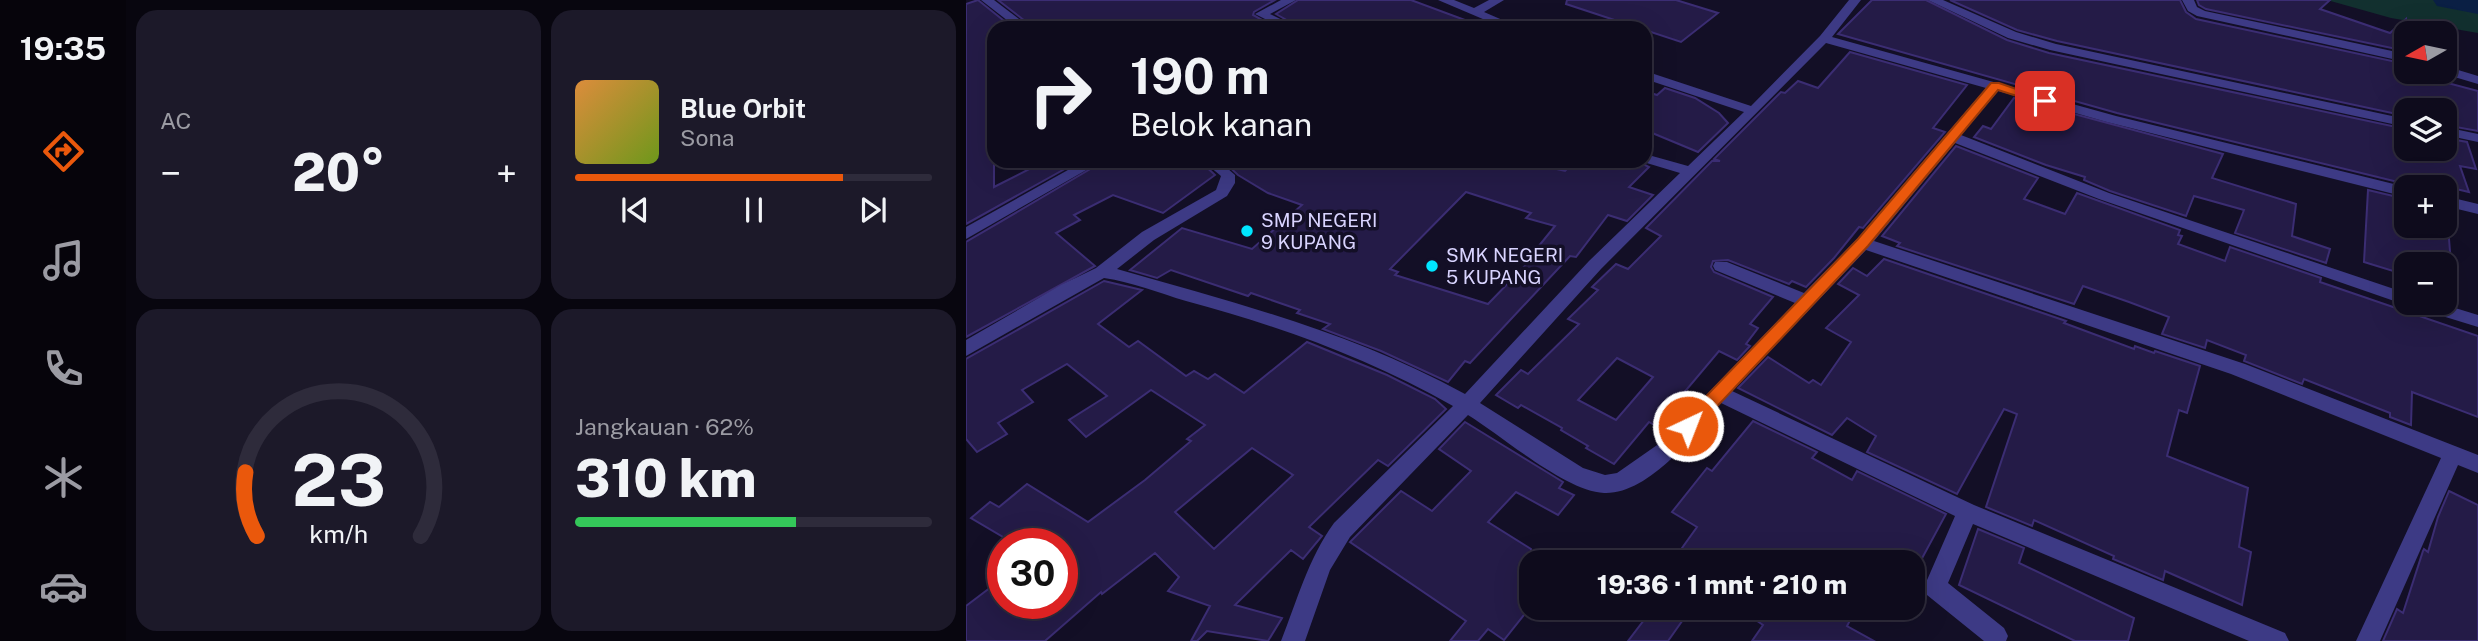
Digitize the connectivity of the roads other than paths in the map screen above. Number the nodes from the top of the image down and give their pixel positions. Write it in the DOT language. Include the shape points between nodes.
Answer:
graph roads {
  1 [pos="988,0"];
  2 [pos="1290,0"];
  3 [pos="1444,0"];
  4 [pos="1498,0"];
  5 [pos="1855,0"];
  6 [pos="1934,0"];
  7 [pos="2188,0"];
  8 [pos="1475,12"];
  9 [pos="1016,21"];
  10 [pos="1277,21"];
  11 [pos="1498,21"];
  12 [pos="1824,39"];
  13 [pos="2394,55"];
  14 [pos="2457,74"];
  15 [pos="1652,77"];
  16 [pos="2478,80"];
  17 [pos="1995,86"];
  18 [pos="1753,111"];
  19 [pos="2394,120"];
  20 [pos="2457,134"];
  21 [pos="1953,137"];
  22 [pos="2478,138"];
  23 [pos="1652,161"];
  24 [pos="1083,168"];
  25 [pos="1219,168"];
  26 [pos="1692,172"];
  27 [pos="2394,189"];
  28 [pos="2457,204"];
  29 [pos="2478,209"];
  30 [pos="966,234"];
  31 [pos="1863,243"];
  32 [pos="1721,266"];
  33 [pos="1102,272"];
  34 [pos="2394,295"];
  35 [pos="1806,302"];
  36 [pos="2457,315"];
  37 [pos="2478,321"];
  38 [pos="966,349"];
  39 [pos="1718,393"];
  40 [pos="1467,404"];
  41 [pos="2452,455"];
  42 [pos="2478,464"];
  43 [pos="1967,512"];
  44 [pos="1997,636"];
  45 [pos="1293,641"];
  46 [pos="2277,641"];
  47 [pos="2368,641"];
  1 -- 9 [label="street"];
  2 -- 10 [label="street" via="1261,14"];
  3 -- 8 [label="street"];
  4 -- 8 [label="street"];
  5 -- 12 [label="street"];
  6 -- 19 [label="street" via="2054,47"];
  7 -- 13 [label="street" via="2201,14"];
  8 -- 11 [label="street"];
  12 -- 17 [label="street"];
  12 -- 18 [label="street"];
  14 -- 16 [label="street"];
  15 -- 18 [label="street"];
  17 -- 21 [label="street"];
  17 -- 27 [label="street"];
  18 -- 26 [label="street"];
  20 -- 22 [label="street"];
  21 -- 31 [label="street"];
  21 -- 34 [label="street" via="2104,196"];
  23 -- 26 [label="street"];
  24 -- 30 [label="street"];
  25 -- 33 [label="street" via="1228,175 1222,193 1148,236"];
  26 -- 40 [label="street" via="1595,265"];
  28 -- 29 [label="street"];
  31 -- 35 [label="street"];
  31 -- 41 [label="street" via="2238,369"];
  32 -- 35 [label="street"];
  33 -- 38 [label="street"];
  33 -- 40 [label="street" via="1313,333 1384,361"];
  35 -- 39 [label="street"];
  36 -- 37 [label="street"];
  39 -- 40 [label="street" via="1637,475 1602,485 1581,478"];
  39 -- 43 [label="street"];
  40 -- 45 [label="street" via="1332,542"];
  41 -- 42 [label="street"];
  41 -- 47 [label="street"];
  43 -- 44 [label="street" via="1936,587"];
  43 -- 46 [label="street"];
}
